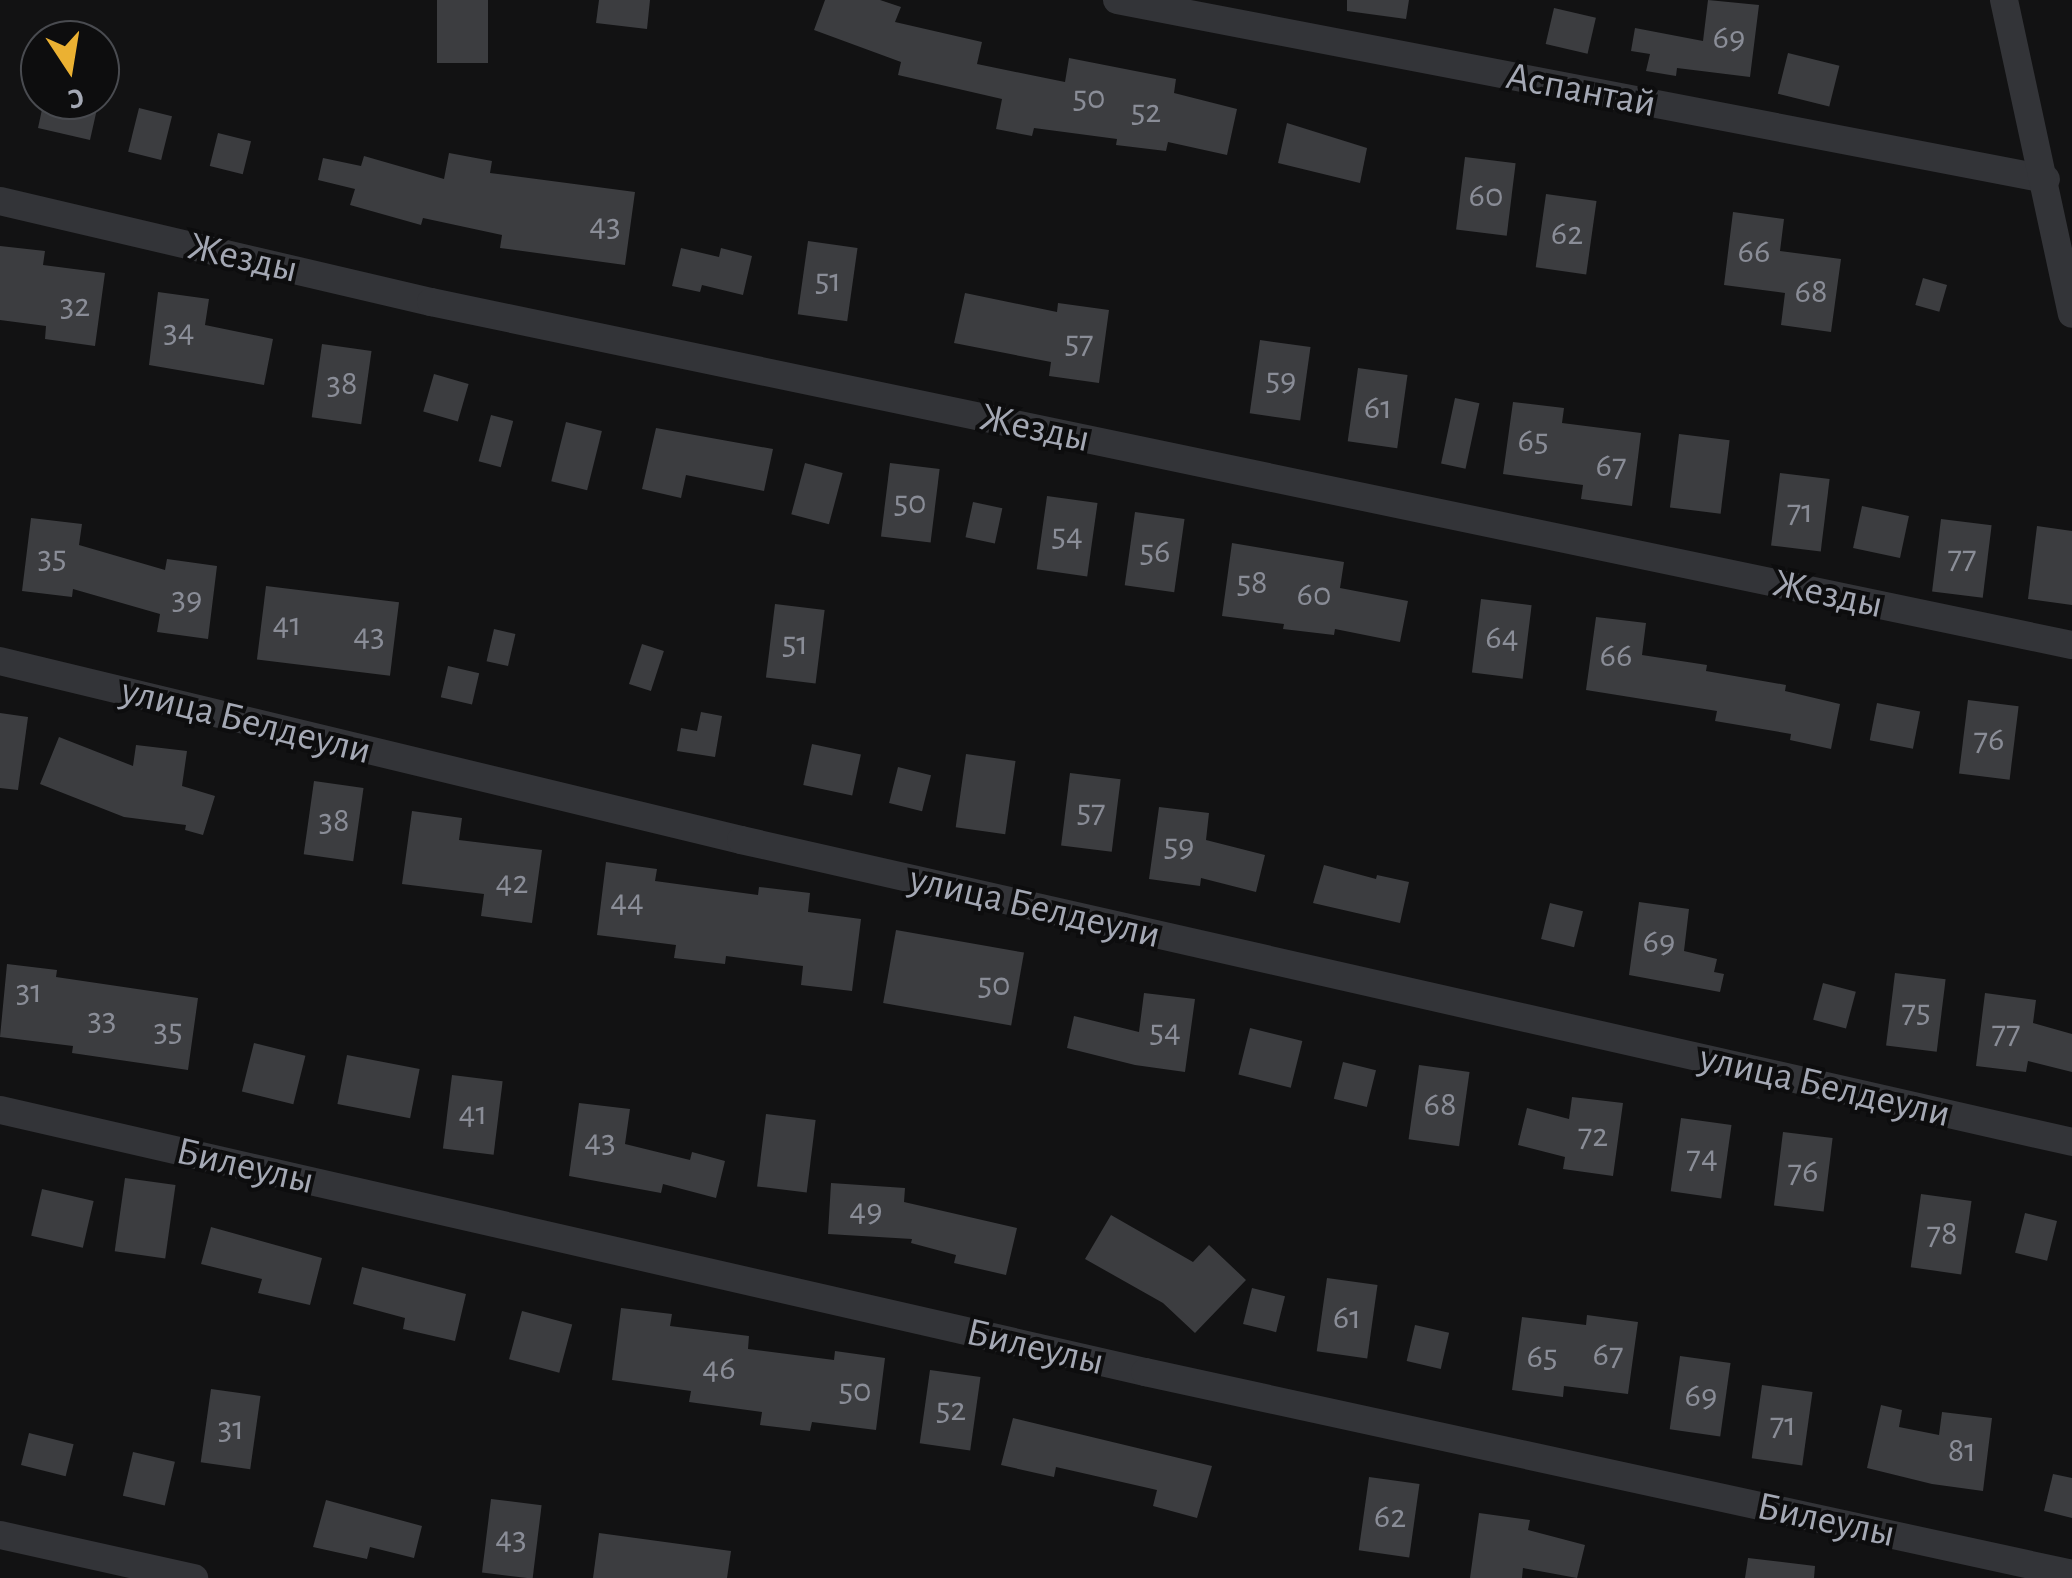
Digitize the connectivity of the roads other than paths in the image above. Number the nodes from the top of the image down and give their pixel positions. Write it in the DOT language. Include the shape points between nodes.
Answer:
graph roads {
  1 [pos="1117,0"];
  2 [pos="2004,0"];
  3 [pos="2046,179"];
  4 [pos="0,201"];
  5 [pos="2072,314"];
  6 [pos="2072,644"];
  7 [pos="0,662"];
  8 [pos="0,1110"];
  9 [pos="2072,1142"];
  10 [pos="0,1535"];
  11 [pos="2072,1574"];
  12 [pos="194,1578"];
  1 -- 3 [label="street, Аспантай"];
  2 -- 3 [label="street"];
  3 -- 5 [label="street"];
  4 -- 6 [label="street, Жезды" via="451,306"];
  7 -- 9 [label="street, улица Белдеули" via="741,840"];
  8 -- 11 [label="street, Билеулы" via="1145,1372"];
  10 -- 12 [label="street"];
}
